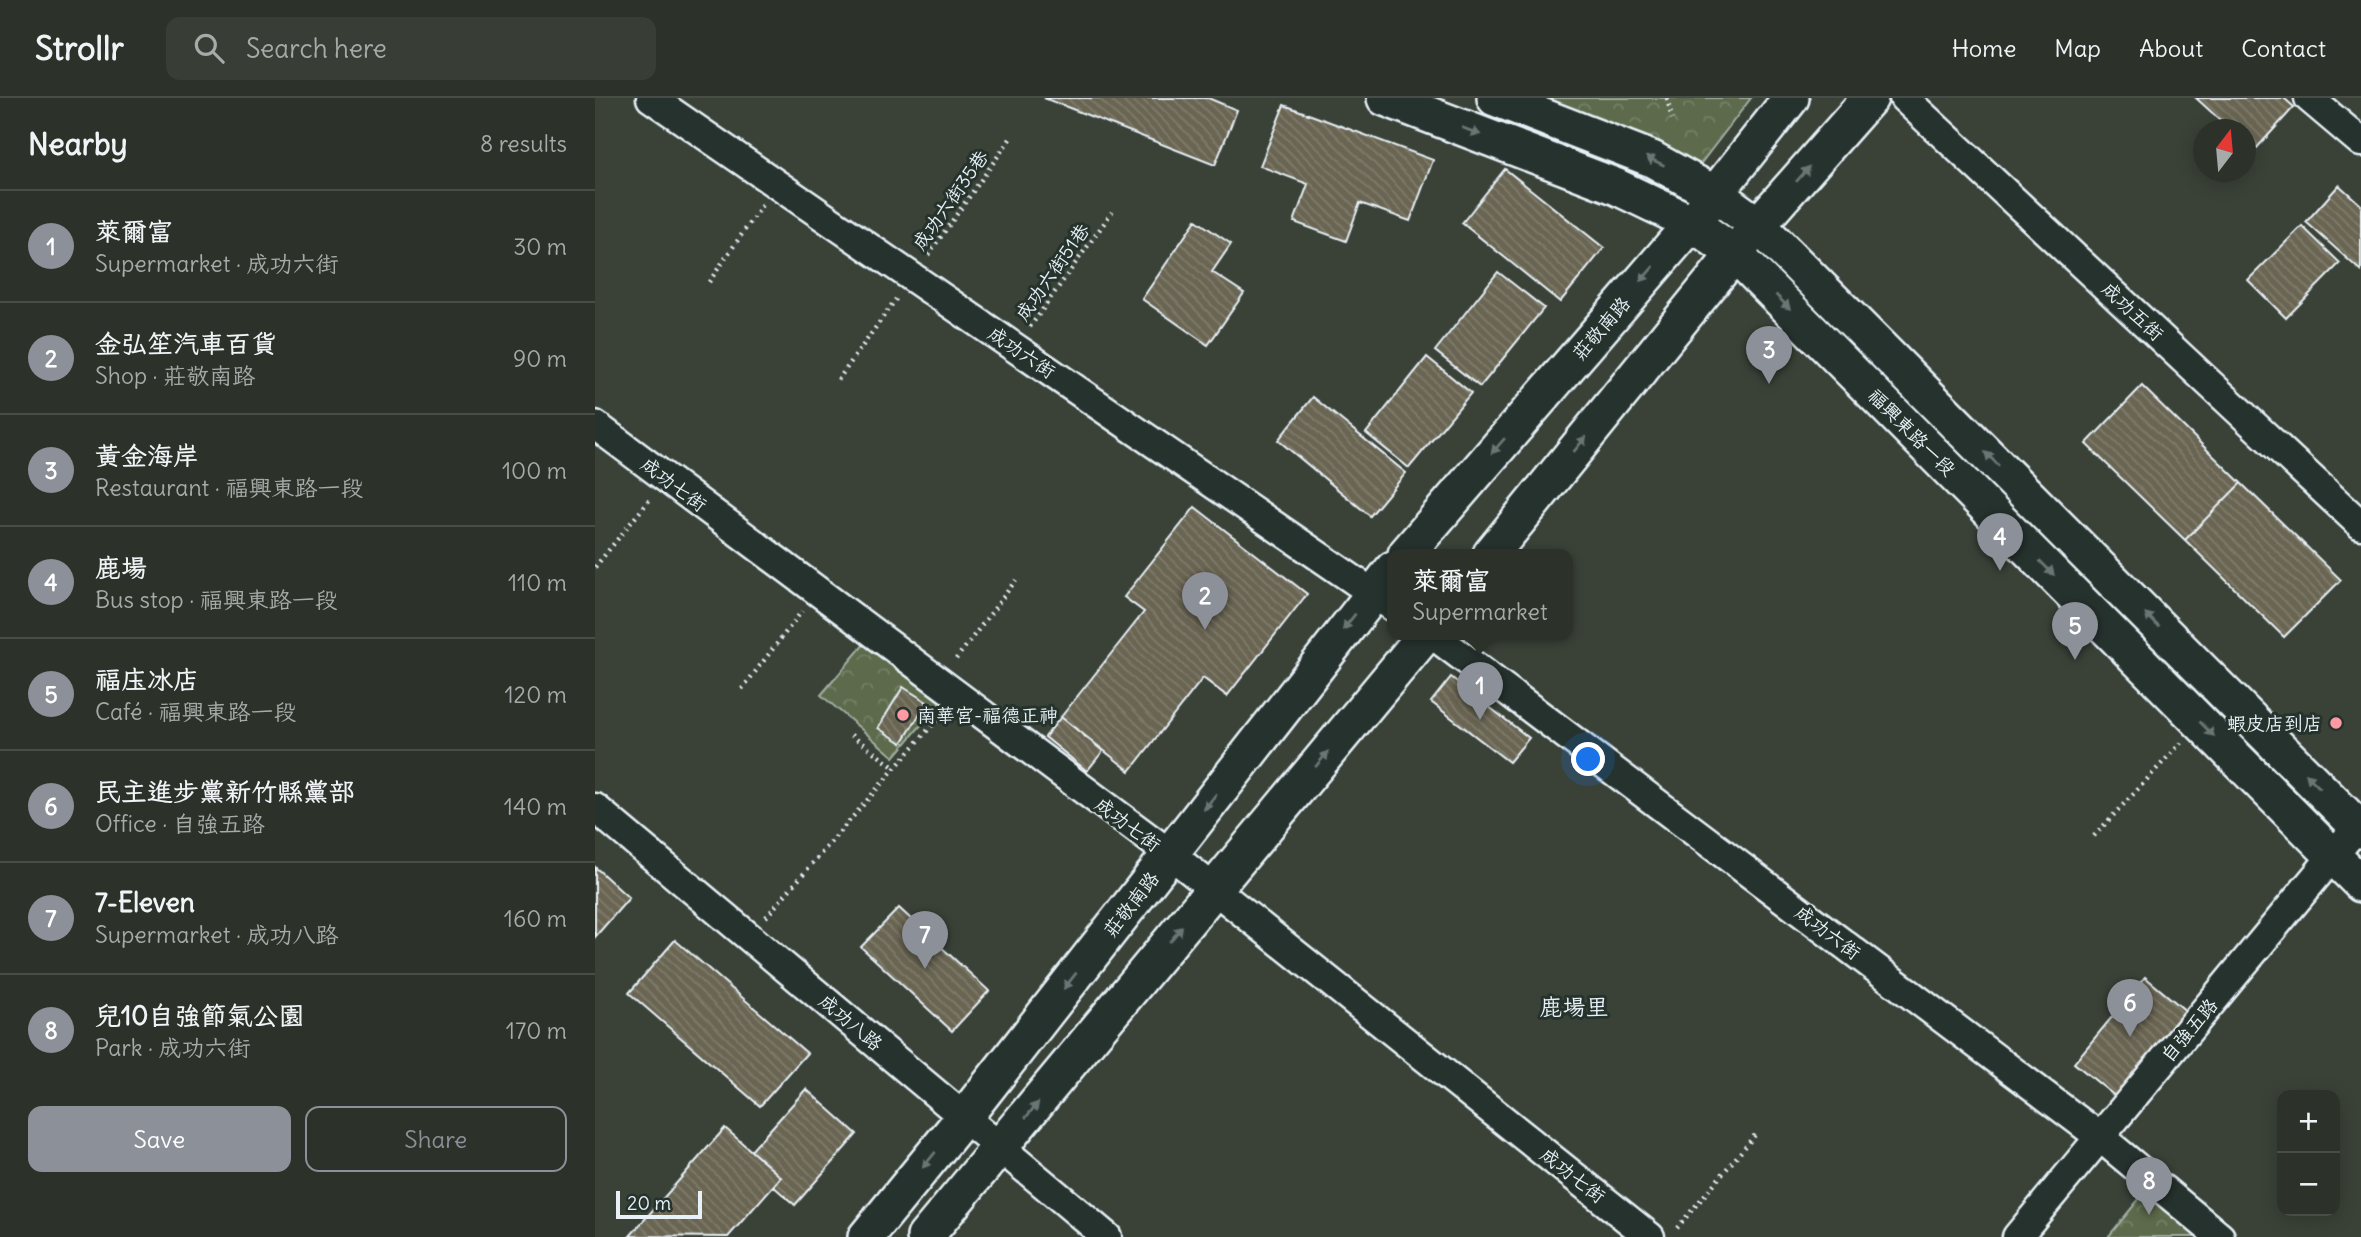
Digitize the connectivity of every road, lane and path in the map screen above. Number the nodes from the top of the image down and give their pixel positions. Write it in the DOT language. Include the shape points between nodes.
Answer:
graph roads {
  1 [pos="650,98"];
  2 [pos="1385,98"];
  3 [pos="1495,98"];
  4 [pos="1667,98"];
  5 [pos="1791,98"];
  6 [pos="1870,98"];
  7 [pos="1904,98"];
  8 [pos="2309,98"];
  9 [pos="1672,119"];
  10 [pos="1010,139"];
  11 [pos="2361,142"];
  12 [pos="776,184"];
  13 [pos="1715,194"];
  14 [pos="1112,212"];
  15 [pos="1692,223"];
  16 [pos="1758,225"];
  17 [pos="1735,254"];
  18 [pos="912,277"];
  19 [pos="709,282"];
  20 [pos="1015,348"];
  21 [pos="838,380"];
  22 [pos="595,425"];
  23 [pos="667,478"];
  24 [pos="2361,525"];
  25 [pos="1410,549"];
  26 [pos="1495,549"];
  27 [pos="595,567"];
  28 [pos="1016,580"];
  29 [pos="1386,590"];
  30 [pos="817,591"];
  31 [pos="1421,640"];
  32 [pos="1440,640"];
  33 [pos="742,689"];
  34 [pos="948,689"];
  35 [pos="2200,722"];
  36 [pos="851,735"];
  37 [pos="895,768"];
  38 [pos="595,808"];
  39 [pos="2360,826"];
  40 [pos="2094,836"];
  41 [pos="1170,854"];
  42 [pos="2333,855"];
  43 [pos="2361,884"];
  44 [pos="1213,890"];
  45 [pos="749,936"];
  46 [pos="965,1116"];
  47 [pos="1755,1135"];
  48 [pos="2100,1137"];
  49 [pos="1000,1147"];
  50 [pos="866,1237"];
  51 [pos="925,1237"];
  52 [pos="1107,1237"];
  53 [pos="1650,1237"];
  54 [pos="1669,1237"];
  55 [pos="2017,1237"];
  56 [pos="2220,1237"];
  1 -- 12 [label="street, 成功六街"];
  2 -- 15 [label="street, 福興東路一段, one-way" via="1615,186"];
  13 -- 3 [label="street, 福興東路一段, one-way" via="1652,159"];
  4 -- 9 [label="path"];
  5 -- 13 [label="street, 莊敬南路"];
  16 -- 6 [label="street, one-way"];
  7 -- 24 [label="street, 成功五街"];
  8 -- 11 [label="street"];
  10 -- 18 [label="path, 成功六街35巷"];
  12 -- 18 [label="street, 成功六街"];
  12 -- 19 [label="path"];
  13 -- 15 [label="street, 莊敬南路"];
  13 -- 16 [label="street, 福興東路一段"];
  14 -- 20 [label="path, 成功六街51巷"];
  15 -- 17 [label="street, 福興東路一段"];
  15 -- 25 [label="street, 莊敬南路, one-way"];
  16 -- 17 [label="street"];
  39 -- 16 [label="street, 福興東路一段, one-way"];
  26 -- 17 [label="street, one-way"];
  17 -- 35 [label="street, 福興東路一段, one-way"];
  18 -- 20 [label="street, 成功六街"];
  18 -- 21 [label="path, 成功六街35巷"];
  20 -- 29 [label="street, 成功六街"];
  22 -- 23 [label="street, 成功七街"];
  23 -- 27 [label="path"];
  23 -- 30 [label="street, 成功七街"];
  28 -- 34 [label="path"];
  29 -- 41 [label="street, 莊敬南路, one-way"];
  30 -- 33 [label="path"];
  30 -- 34 [label="street, 成功七街"];
  44 -- 31 [label="street, one-way"];
  32 -- 48 [label="street, 成功六街"];
  34 -- 37 [label="path"];
  34 -- 41 [label="street, 成功七街"];
  35 -- 40 [label="path"];
  35 -- 42 [label="street, 福興東路一段, one-way"];
  36 -- 37 [label="path"];
  37 -- 45 [label="path"];
  38 -- 45 [label="street, 成功八路"];
  39 -- 42 [label="street, 自強五路"];
  41 -- 44 [label="street, 成功七街"];
  41 -- 46 [label="street, 莊敬南路, one-way"];
  42 -- 43 [label="street, 福興東路一段"];
  42 -- 48 [label="street, 自強五路"];
  49 -- 44 [label="street, one-way"];
  44 -- 53 [label="street, 成功七街"];
  45 -- 46 [label="street, 成功八路"];
  46 -- 49 [label="street, 成功八路"];
  46 -- 50 [label="street, 莊敬南路, one-way"];
  47 -- 54 [label="path"];
  48 -- 55 [label="street, 自強五路"];
  48 -- 56 [label="street, 成功六街"];
  49 -- 51 [label="street"];
  49 -- 52 [label="street, 成功八路"];
}
